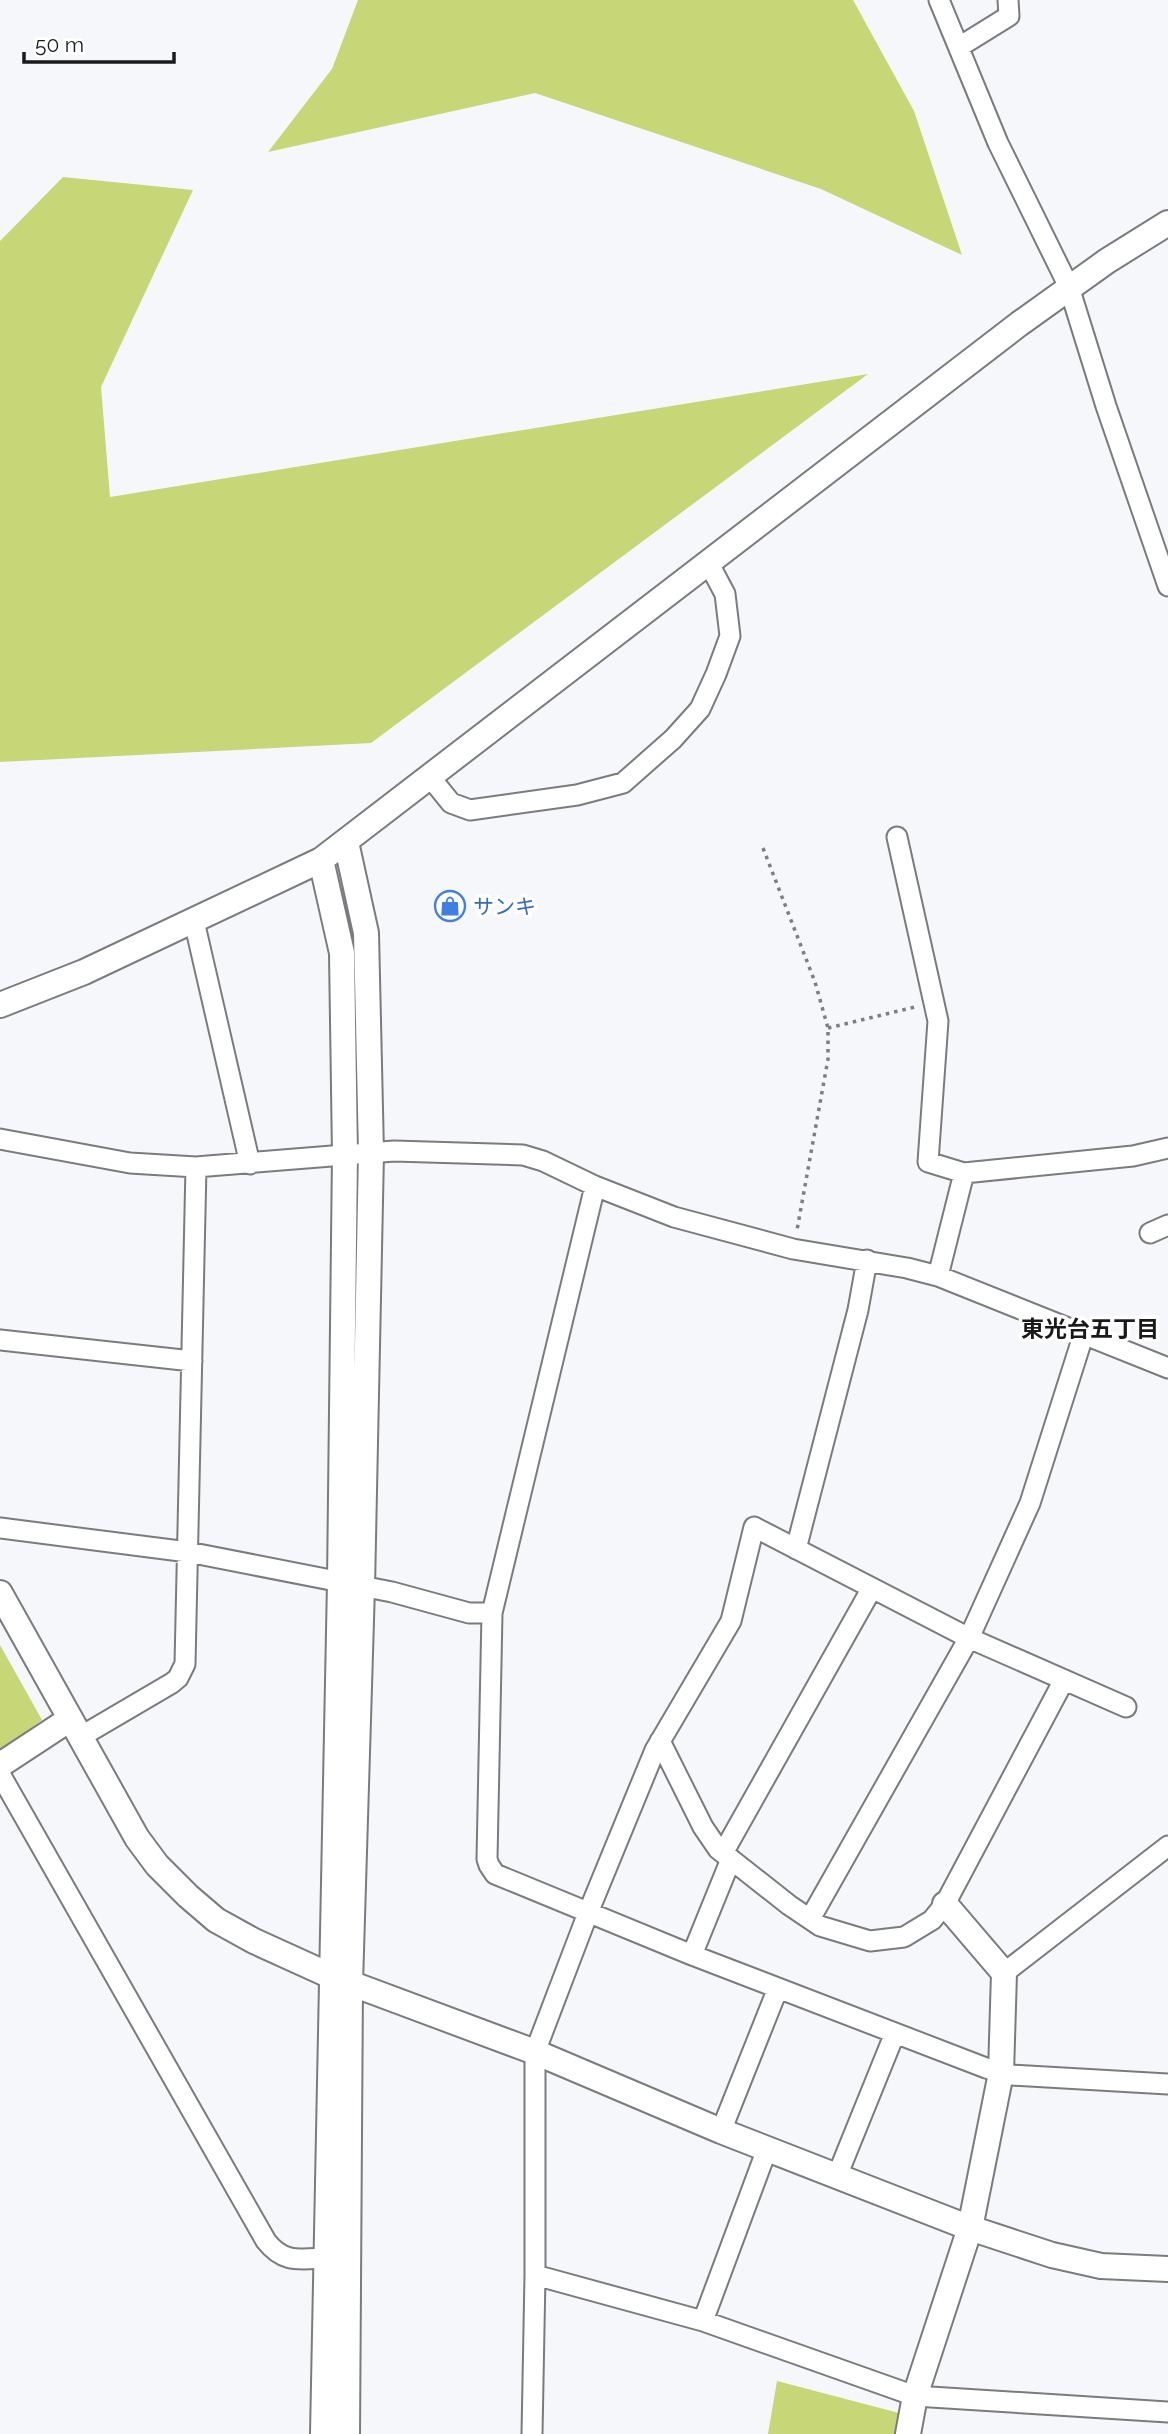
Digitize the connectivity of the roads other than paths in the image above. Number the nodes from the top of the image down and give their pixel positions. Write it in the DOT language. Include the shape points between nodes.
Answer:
graph roads {
  1 [pos="939,0"];
  2 [pos="1008,0"];
  3 [pos="959,47"];
  4 [pos="1168,223"];
  5 [pos="1069,287"];
  6 [pos="708,562"];
  7 [pos="1168,586"];
  8 [pos="430,776"];
  9 [pos="897,837"];
  10 [pos="346,842"];
  11 [pos="321,860"];
  12 [pos="194,921"];
  13 [pos="0,1005"];
  14 [pos="0,1139"];
  15 [pos="1168,1148"];
  16 [pos="371,1153"];
  17 [pos="345,1155"];
  18 [pos="250,1164"];
  19 [pos="195,1167"];
  20 [pos="964,1173"];
  21 [pos="595,1186"];
  22 [pos="867,1261"];
  23 [pos="938,1276"];
  24 [pos="1084,1333"];
  25 [pos="0,1340"];
  26 [pos="192,1361"];
  27 [pos="1168,1368"];
  28 [pos="0,1528"];
  29 [pos="796,1549"];
  30 [pos="188,1552"];
  31 [pos="351,1584"];
  32 [pos="872,1588"];
  33 [pos="0,1593"];
  34 [pos="492,1613"];
  35 [pos="969,1638"];
  36 [pos="1065,1680"];
  37 [pos="1126,1707"];
  38 [pos="75,1728"];
  39 [pos="660,1741"];
  40 [pos="0,1765"];
  41 [pos="0,1774"];
  42 [pos="1168,1846"];
  43 [pos="727,1856"];
  44 [pos="945,1904"];
  45 [pos="588,1913"];
  46 [pos="810,1919"];
  47 [pos="692,1955"];
  48 [pos="1004,1973"];
  49 [pos="340,1980"];
  50 [pos="778,1988"];
  51 [pos="895,2033"];
  52 [pos="535,2052"];
  53 [pos="1001,2073"];
  54 [pos="1168,2084"];
  55 [pos="721,2131"];
  56 [pos="768,2149"];
  57 [pos="836,2176"];
  58 [pos="970,2228"];
  59 [pos="326,2258"];
  60 [pos="1168,2269"];
  61 [pos="535,2275"];
  62 [pos="703,2321"];
  63 [pos="915,2396"];
  64 [pos="1168,2412"];
  65 [pos="323,2434"];
  66 [pos="347,2434"];
  67 [pos="532,2434"];
  68 [pos="908,2434"];
  1 -- 3 [label="street"];
  2 -- 3 [label="street" via="1009,16"];
  3 -- 5 [label="street" via="998,143"];
  4 -- 5 [label="street"];
  5 -- 6 [label="street"];
  5 -- 7 [label="street"];
  6 -- 8 [label="street"];
  6 -- 8 [label="street" via="725,594 730,636 716,674 700,709 623,783 577,795 471,810 452,803"];
  8 -- 10 [label="street"];
  9 -- 20 [label="street" via="938,1021 928,1162"];
  10 -- 11 [label="street"];
  10 -- 16 [label="street" via="366,933"];
  11 -- 12 [label="street"];
  11 -- 17 [label="street" via="342,953"];
  12 -- 13 [label="street"];
  12 -- 18 [label="street"];
  14 -- 19 [label="street" via="130,1163"];
  15 -- 20 [label="street" via="1133,1156"];
  16 -- 17 [label="street"];
  16 -- 21 [label="street" via="523,1155"];
  16 -- 31 [label="street"];
  17 -- 18 [label="street"];
  17 -- 31 [label="street"];
  18 -- 19 [label="street"];
  19 -- 26 [label="street"];
  20 -- 23 [label="street"];
  21 -- 22 [label="street" via="674,1217 793,1249"];
  21 -- 34 [label="street"];
  22 -- 23 [label="street"];
  22 -- 29 [label="street"];
  23 -- 24 [label="street"];
  24 -- 27 [label="street"];
  24 -- 35 [label="street" via="1030,1503"];
  25 -- 26 [label="street"];
  26 -- 30 [label="street"];
  28 -- 30 [label="street"];
  29 -- 32 [label="street"];
  29 -- 39 [label="street" via="754,1527 731,1621"];
  30 -- 31 [label="street"];
  30 -- 38 [label="street" via="183,1671 172,1683"];
  31 -- 34 [label="street" via="469,1613"];
  31 -- 49 [label="street"];
  32 -- 35 [label="street"];
  32 -- 43 [label="street"];
  33 -- 38 [label="street"];
  34 -- 45 [label="street" via="489,1866 495,1874"];
  35 -- 36 [label="street"];
  35 -- 46 [label="street"];
  36 -- 37 [label="street"];
  36 -- 44 [label="street"];
  38 -- 40 [label="street"];
  38 -- 49 [label="street" via="137,1839 188,1896 216,1920 254,1941"];
  39 -- 43 [label="street" via="702,1827"];
  39 -- 45 [label="street"];
  41 -- 59 [label="street" via="266,2241 285,2258"];
  42 -- 48 [label="street"];
  43 -- 46 [label="street"];
  43 -- 47 [label="street"];
  44 -- 46 [label="street" via="933,1920 904,1937 870,1941"];
  44 -- 48 [label="street"];
  45 -- 47 [label="street"];
  45 -- 52 [label="street"];
  47 -- 50 [label="street"];
  48 -- 53 [label="street"];
  49 -- 52 [label="street"];
  49 -- 59 [label="street"];
  49 -- 66 [label="street"];
  50 -- 51 [label="street"];
  50 -- 55 [label="street"];
  51 -- 53 [label="street"];
  51 -- 57 [label="street"];
  52 -- 55 [label="street"];
  52 -- 61 [label="street"];
  53 -- 54 [label="street"];
  53 -- 58 [label="street"];
  55 -- 56 [label="street"];
  56 -- 57 [label="street"];
  56 -- 62 [label="street"];
  57 -- 58 [label="street"];
  58 -- 60 [label="street" via="1101,2266"];
  58 -- 63 [label="street"];
  59 -- 65 [label="street"];
  61 -- 62 [label="street"];
  61 -- 67 [label="street"];
  62 -- 63 [label="street"];
  63 -- 64 [label="street"];
  63 -- 68 [label="street"];
}
